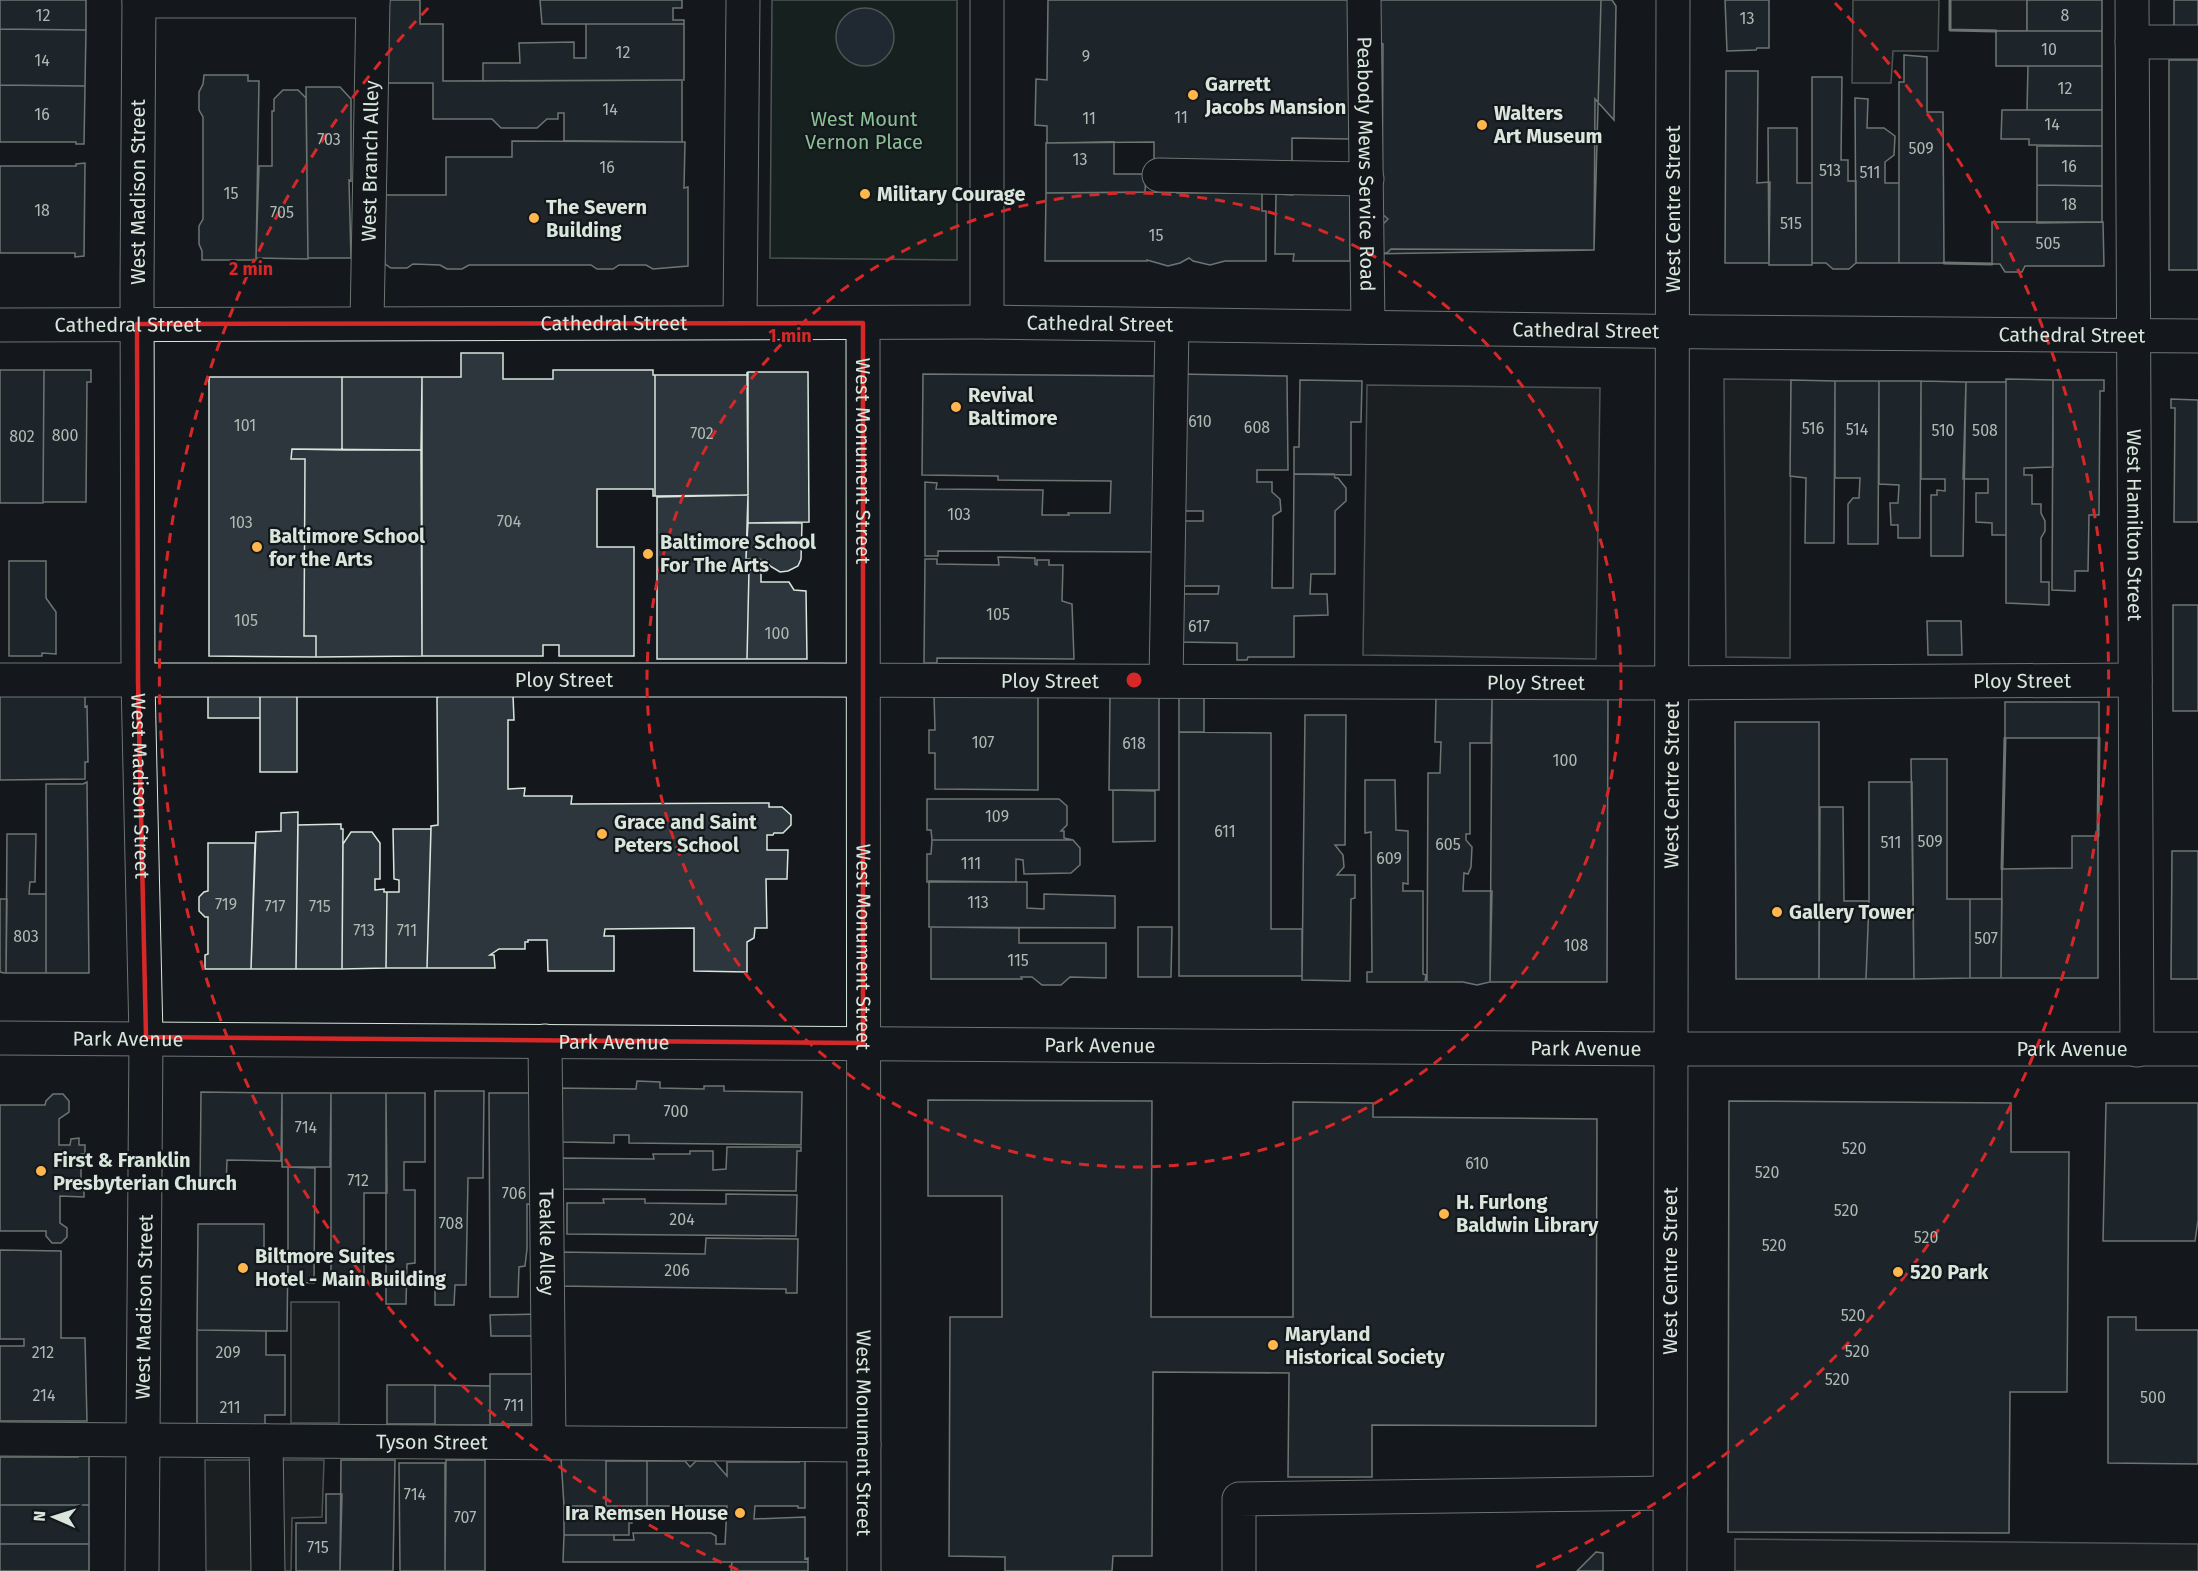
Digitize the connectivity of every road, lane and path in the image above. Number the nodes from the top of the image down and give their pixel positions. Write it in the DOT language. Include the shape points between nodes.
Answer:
graph roads {
  1 [pos="743,0"];
  2 [pos="987,0"];
  3 [pos="1364,0"];
  4 [pos="1673,0"];
  5 [pos="2132,0"];
  6 [pos="139,1"];
  7 [pos="373,1"];
  8 [pos="2132,42"];
  9 [pos="2198,42"];
  10 [pos="1159,175"];
  11 [pos="1367,179"];
  12 [pos="740,322"];
  13 [pos="862,322"];
  14 [pos="987,322"];
  15 [pos="366,323"];
  16 [pos="137,324"];
  17 [pos="0,325"];
  18 [pos="1172,325"];
  19 [pos="1368,327"];
  20 [pos="1674,331"];
  21 [pos="2134,336"];
  22 [pos="2198,336"];
  23 [pos="0,680"];
  24 [pos="863,680"];
  25 [pos="138,681"];
  26 [pos="1166,681"];
  27 [pos="2136,681"];
  28 [pos="1673,682"];
  29 [pos="146,1037"];
  30 [pos="0,1038"];
  31 [pos="545,1041"];
  32 [pos="863,1043"];
  33 [pos="1670,1049"];
  34 [pos="2198,1049"];
  35 [pos="2137,1050"];
  36 [pos="0,1439"];
  37 [pos="142,1440"];
  38 [pos="266,1441"];
  39 [pos="549,1443"];
  40 [pos="864,1444"];
  41 [pos="1670,1492"];
  42 [pos="142,1571"];
  43 [pos="268,1571"];
  44 [pos="864,1571"];
  45 [pos="1239,1571"];
  46 [pos="1670,1571"];
  1 -- 12 [label="main road"];
  2 -- 14 [label="main road"];
  3 -- 11 [label="main road, Peabody Mews Service Road"];
  4 -- 20 [label="main road, West Centre Street"];
  5 -- 8 [label="main road, West Hamilton Street"];
  6 -- 7 [label="main road"];
  6 -- 16 [label="main road, West Madison Street"];
  7 -- 15 [label="main road, West Branch Alley"];
  8 -- 9 [label="main road"];
  8 -- 21 [label="main road, West Hamilton Street"];
  10 -- 11 [label="main road"];
  11 -- 19 [label="main road, Peabody Mews Service Road"];
  12 -- 13 [label="main road, Cathedral Street"];
  12 -- 15 [label="main road, Cathedral Street"];
  13 -- 14 [label="main road, Cathedral Street"];
  13 -- 24 [label="main road, West Monument Street"];
  14 -- 18 [label="main road, Cathedral Street"];
  15 -- 16 [label="main road, Cathedral Street"];
  16 -- 17 [label="main road, Cathedral Street"];
  16 -- 25 [label="main road, West Madison Street"];
  18 -- 19 [label="main road, Cathedral Street"];
  18 -- 26 [label="main road"];
  19 -- 20 [label="main road, Cathedral Street"];
  20 -- 21 [label="main road, Cathedral Street"];
  20 -- 28 [label="main road, West Centre Street"];
  21 -- 22 [label="main road, Cathedral Street"];
  21 -- 27 [label="main road, West Hamilton Street"];
  23 -- 25 [label="main road, Ploy Street"];
  24 -- 25 [label="main road, Ploy Street"];
  24 -- 26 [label="main road, Ploy Street"];
  24 -- 32 [label="main road, West Monument Street"];
  25 -- 29 [label="main road, West Madison Street"];
  26 -- 28 [label="main road, Ploy Street"];
  27 -- 28 [label="main road, Ploy Street"];
  27 -- 35 [label="main road, West Hamilton Street"];
  28 -- 33 [label="main road, West Centre Street"];
  29 -- 30 [label="main road, Park Avenue"];
  29 -- 31 [label="main road, Park Avenue"];
  29 -- 37 [label="main road, West Madison Street"];
  31 -- 32 [label="main road, Park Avenue"];
  31 -- 39 [label="main road, Teakle Alley"];
  32 -- 33 [label="main road, Park Avenue"];
  32 -- 40 [label="main road, West Monument Street"];
  33 -- 35 [label="main road, Park Avenue"];
  33 -- 41 [label="main road, West Centre Street"];
  34 -- 35 [label="main road, Park Avenue"];
  36 -- 37 [label="main road, Tyson Street"];
  37 -- 38 [label="main road, Tyson Street"];
  37 -- 42 [label="main road, West Madison Street"];
  38 -- 39 [label="main road, Tyson Street"];
  38 -- 43 [label="main road"];
  39 -- 40 [label="main road, Tyson Street"];
  40 -- 44 [label="main road, West Monument Street"];
  41 -- 45 [label="main road" via="1239,1499"];
  41 -- 46 [label="main road, West Centre Street"];
}
